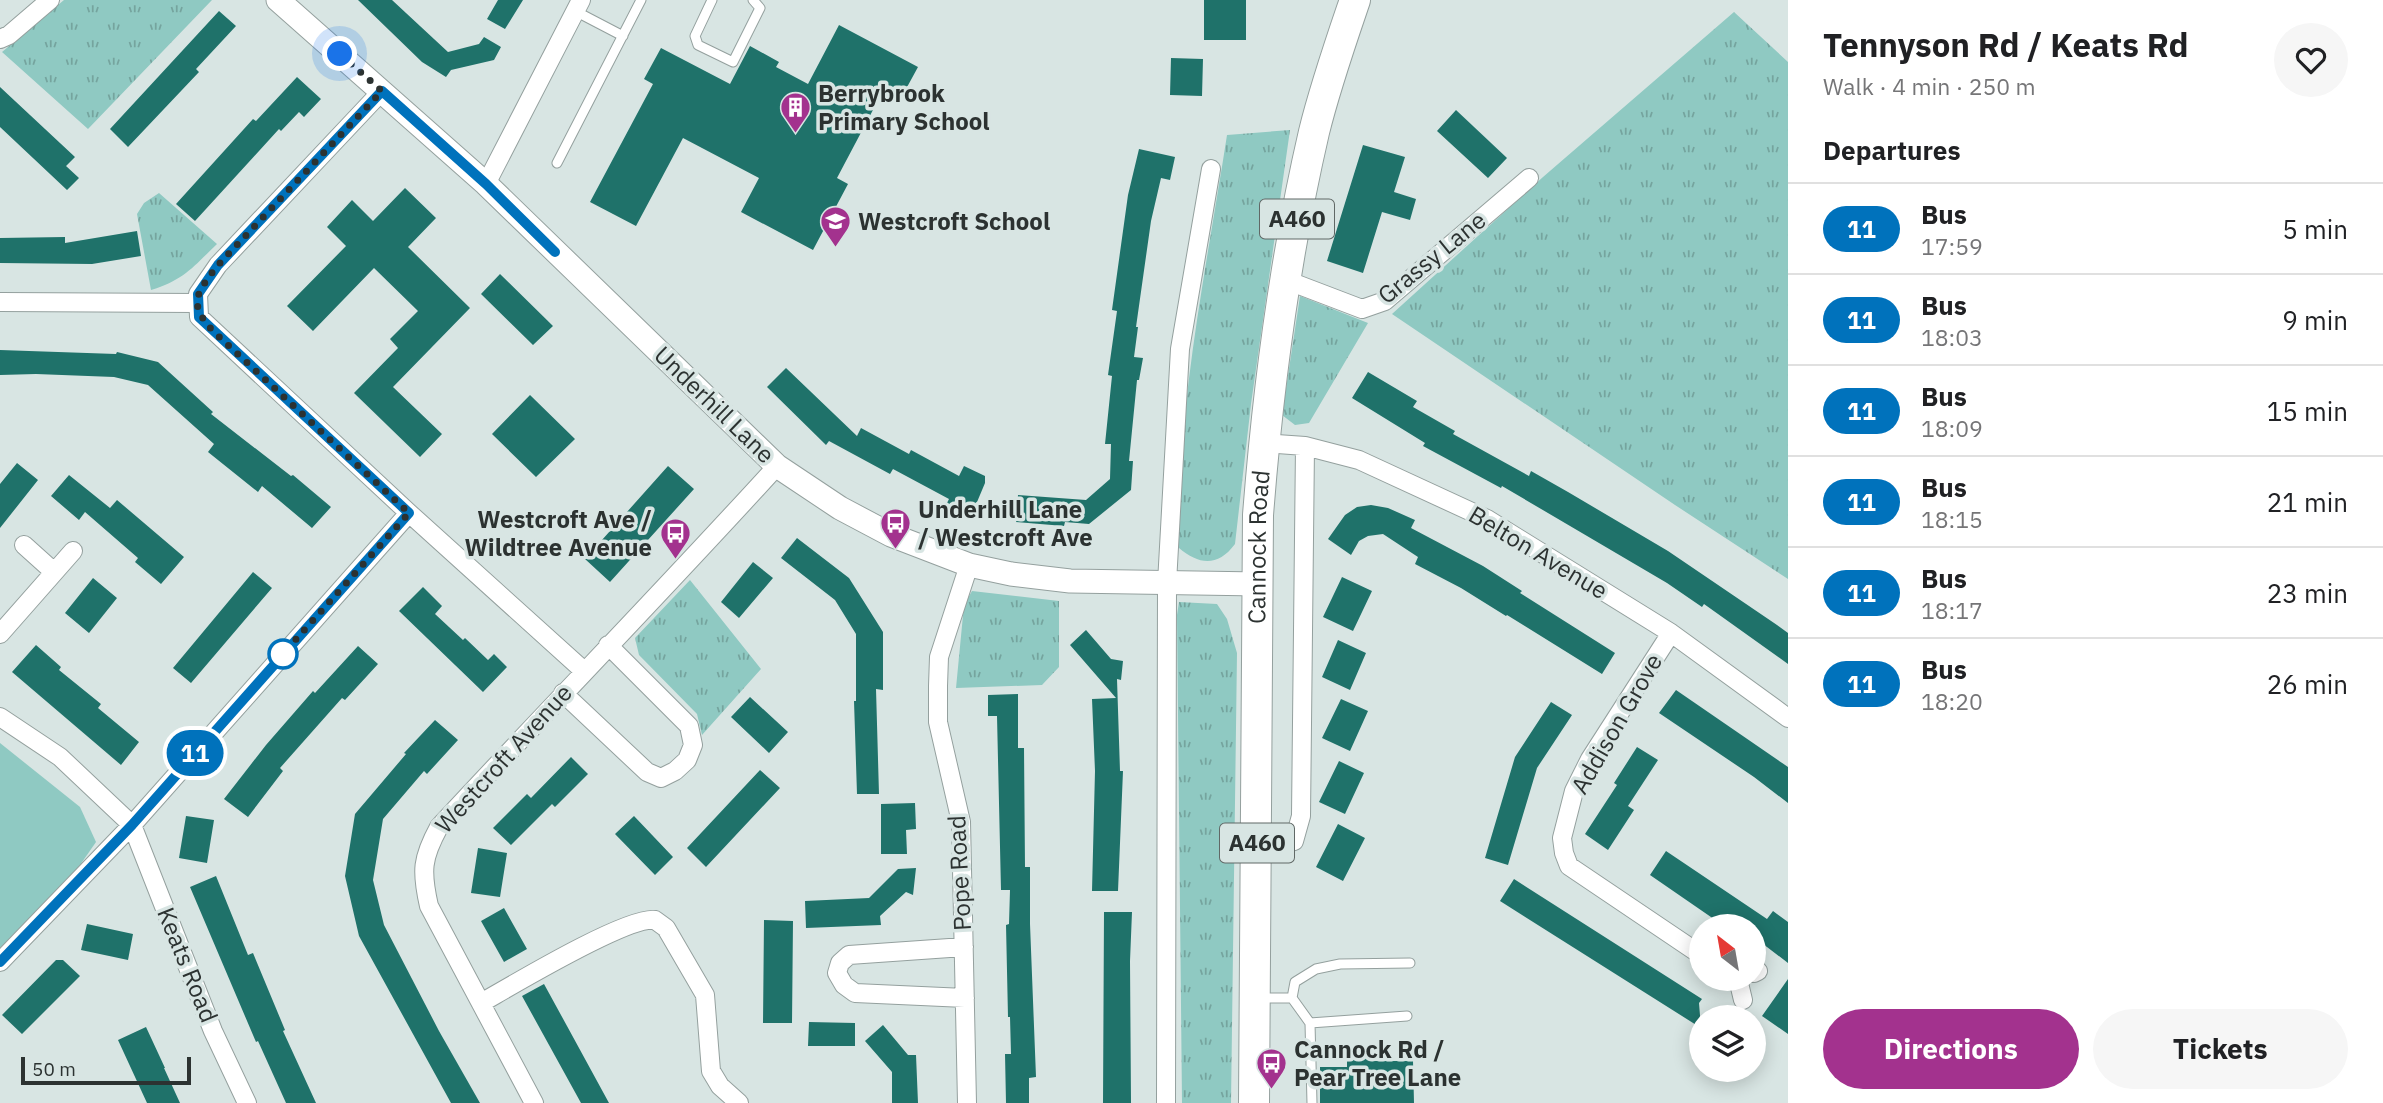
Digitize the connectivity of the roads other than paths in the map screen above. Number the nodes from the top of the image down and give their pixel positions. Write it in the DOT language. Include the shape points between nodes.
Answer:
graph roads {
  1 [pos="50,0"];
  2 [pos="278,0"];
  3 [pos="641,0"];
  4 [pos="712,0"];
  5 [pos="752,0"];
  6 [pos="1355,0"];
  7 [pos="578,6"];
  8 [pos="623,36"];
  9 [pos="0,39"];
  10 [pos="382,91"];
  11 [pos="557,163"];
  12 [pos="1211,169"];
  13 [pos="1529,178"];
  14 [pos="486,184"];
  15 [pos="1286,280"];
  16 [pos="0,302"];
  17 [pos="197,303"];
  18 [pos="1264,443"];
  19 [pos="1306,446"];
  20 [pos="777,466"];
  21 [pos="409,513"];
  22 [pos="24,545"];
  23 [pos="73,551"];
  24 [pos="969,565"];
  25 [pos="54,572"];
  26 [pos="1167,583"];
  27 [pos="1259,584"];
  28 [pos="0,634"];
  29 [pos="1671,634"];
  30 [pos="608,645"];
  31 [pos="584,670"];
  32 [pos="563,693"];
  33 [pos="0,717"];
  34 [pos="1788,718"];
  35 [pos="132,825"];
  36 [pos="1257,851"];
  37 [pos="964,947"];
  38 [pos="1689,947"];
  39 [pos="0,962"];
  40 [pos="1410,963"];
  41 [pos="1744,991"];
  42 [pos="965,998"];
  43 [pos="1256,998"];
  44 [pos="1292,998"];
  45 [pos="1743,1000"];
  46 [pos="481,1003"];
  47 [pos="1407,1016"];
  48 [pos="1310,1023"];
  49 [pos="247,1103"];
  50 [pos="534,1103"];
  51 [pos="739,1103"];
  52 [pos="967,1103"];
  53 [pos="1166,1103"];
  54 [pos="1254,1103"];
  55 [pos="1312,1103"];
  1 -- 9 [label="street"];
  2 -- 10 [label="street, Underhill Lane"];
  3 -- 8 [label="lane"];
  4 -- 5 [label="lane" via="695,36 698,45 733,62 760,8"];
  6 -- 15 [label="highway, Cannock Road / A460" via="1314,132"];
  7 -- 8 [label="lane"];
  7 -- 14 [label="street"];
  8 -- 11 [label="lane"];
  10 -- 14 [label="street, Underhill Lane"];
  10 -- 17 [label="street" via="218,265"];
  12 -- 26 [label="street" via="1180,349"];
  13 -- 15 [label="street, Grassy Lane" via="1385,301 1362,309"];
  14 -- 20 [label="street, Underhill Lane"];
  15 -- 18 [label="highway, Cannock Road / A460"];
  16 -- 17 [label="street"];
  17 -- 21 [label="street" via="199,317 214,332"];
  18 -- 19 [label="street, Belton Avenue"];
  18 -- 27 [label="highway, Cannock Road / A460"];
  19 -- 29 [label="street, Belton Avenue" via="1359,460 1487,519"];
  19 -- 36 [label="street" via="1301,816 1294,841"];
  20 -- 24 [label="street, Underhill Lane" via="891,535"];
  20 -- 30 [label="street, Westcroft Avenue"];
  21 -- 31 [label="street"];
  21 -- 35 [label="street"];
  22 -- 25 [label="street"];
  23 -- 25 [label="street"];
  24 -- 26 [label="street, Underhill Lane" via="1070,581"];
  24 -- 37 [label="street, Pope Road" via="939,657 938,686 938,722 961,822"];
  25 -- 28 [label="street"];
  26 -- 27 [label="street, Underhill Lane"];
  26 -- 53 [label="street"];
  27 -- 36 [label="highway, Cannock Road / A460"];
  29 -- 34 [label="street, Belton Avenue"];
  29 -- 38 [label="street, Addison Grove" via="1590,759 1574,791 1562,838 1569,866"];
  30 -- 31 [label="street, Westcroft Avenue"];
  30 -- 32 [label="street" via="689,726 693,745 687,760 661,778 647,772"];
  31 -- 32 [label="street, Westcroft Avenue"];
  32 -- 46 [label="street, Westcroft Avenue" via="439,827 427,848 424,886 429,906"];
  33 -- 35 [label="street" via="60,757"];
  35 -- 39 [label="street"];
  35 -- 49 [label="street, Keats Road" via="213,1031"];
  36 -- 43 [label="highway, Cannock Road / A460"];
  37 -- 42 [label="street, Pope Road"];
  37 -- 42 [label="street" via="849,955 839,963 837,973 855,993"];
  40 -- 44 [label="lane" via="1316,969 1294,982"];
  41 -- 45 [label="street"];
  42 -- 52 [label="street, Pope Road"];
  43 -- 44 [label="lane"];
  43 -- 54 [label="highway, Cannock Road / A460"];
  44 -- 48 [label="lane"];
  46 -- 50 [label="street, Westcroft Avenue"];
  46 -- 51 [label="street" via="598,939 637,922 655,920 666,928 705,995 711,1071"];
  47 -- 48 [label="lane"];
  48 -- 55 [label="lane"];
}
